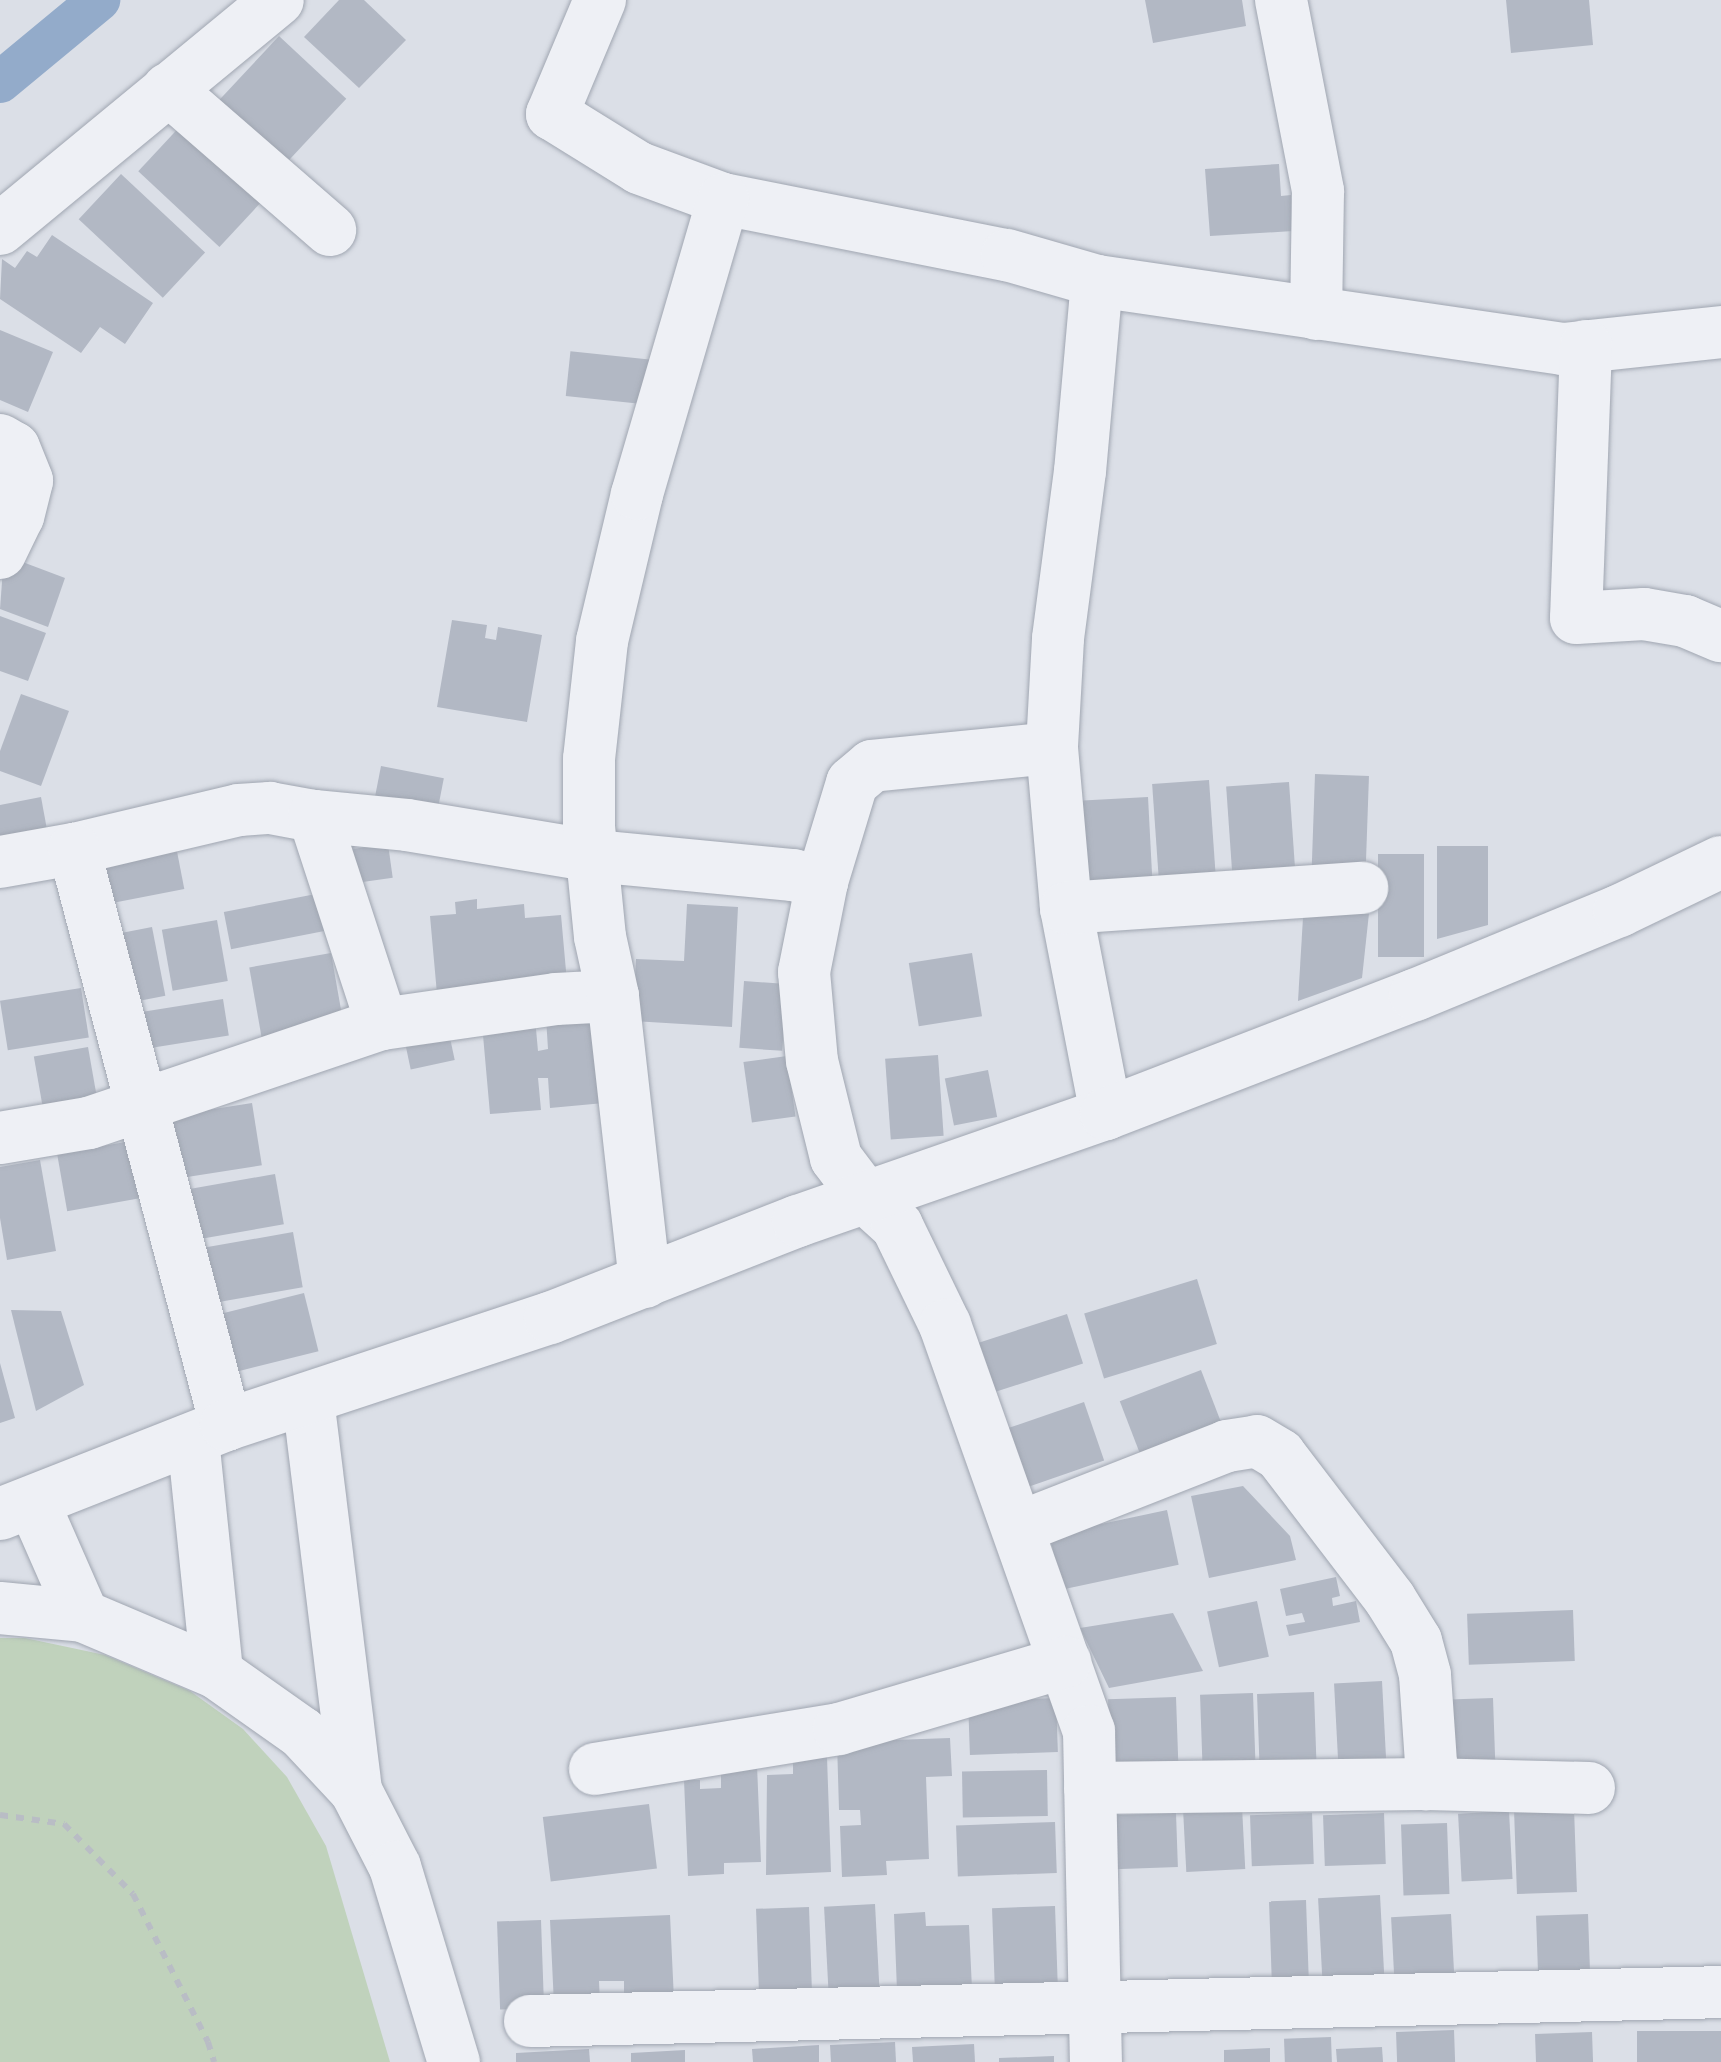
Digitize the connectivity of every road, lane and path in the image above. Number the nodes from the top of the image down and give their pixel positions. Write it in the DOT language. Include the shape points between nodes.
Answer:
graph roads {
  1 [pos="278,0"];
  2 [pos="600,0"];
  3 [pos="1282,0"];
  4 [pos="168,89"];
  5 [pos="724,199"];
  6 [pos="0,229"];
  7 [pos="330,230"];
  8 [pos="1097,281"];
  9 [pos="1316,314"];
  10 [pos="1721,332"];
  11 [pos="1586,346"];
  12 [pos="0,440"];
  13 [pos="0,553"];
  14 [pos="1721,636"];
  15 [pos="1052,748"];
  16 [pos="314,816"];
  17 [pos="74,849"];
  18 [pos="594,856"];
  19 [pos="0,862"];
  20 [pos="1721,862"];
  21 [pos="822,882"];
  22 [pos="1362,888"];
  23 [pos="1066,908"];
  24 [pos="613,996"];
  25 [pos="382,1024"];
  26 [pos="143,1105"];
  27 [pos="1106,1114"];
  28 [pos="0,1138"];
  29 [pos="866,1198"];
  30 [pos="644,1282"];
  31 [pos="308,1399"];
  32 [pos="210,1432"];
  33 [pos="16,1508"];
  34 [pos="1018,1528"];
  35 [pos="0,1608"];
  36 [pos="83,1616"];
  37 [pos="1065,1662"];
  38 [pos="217,1674"];
  39 [pos="595,1768"];
  40 [pos="1426,1784"];
  41 [pos="1090,1788"];
  42 [pos="1589,1788"];
  43 [pos="356,1791"];
  44 [pos="0,1815"];
  45 [pos="1721,1992"];
  46 [pos="1096,2008"];
  47 [pos="530,2021"];
  48 [pos="214,2062"];
  49 [pos="454,2062"];
  50 [pos="1096,2062"];
  1 -- 4 [label="street"];
  2 -- 5 [label="street" via="552,114 639,168"];
  3 -- 9 [label="street" via="1318,190"];
  4 -- 6 [label="street"];
  4 -- 7 [label="street"];
  5 -- 8 [label="street" via="1007,255"];
  5 -- 18 [label="street" via="602,641 589,759"];
  8 -- 9 [label="street"];
  8 -- 15 [label="street"];
  9 -- 11 [label="street" via="1563,349"];
  10 -- 11 [label="street"];
  11 -- 14 [label="street" via="1576,618 1644,614"];
  12 -- 13 [label="street" via="14,448 27,481"];
  15 -- 21 [label="street" via="872,766 852,783"];
  15 -- 23 [label="street"];
  16 -- 17 [label="street" via="239,810"];
  16 -- 18 [label="street"];
  16 -- 25 [label="street"];
  17 -- 19 [label="street"];
  17 -- 26 [label="street"];
  18 -- 21 [label="street"];
  18 -- 24 [label="street"];
  20 -- 27 [label="street" via="1415,995"];
  21 -- 29 [label="street" via="804,972 812,1061 836,1158"];
  22 -- 23 [label="street"];
  23 -- 27 [label="street"];
  24 -- 25 [label="street"];
  24 -- 30 [label="street"];
  25 -- 26 [label="street"];
  26 -- 28 [label="street" via="88,1124"];
  26 -- 32 [label="street"];
  27 -- 29 [label="street"];
  29 -- 30 [label="street"];
  29 -- 34 [label="street" via="897,1226 946,1325"];
  30 -- 31 [label="street"];
  31 -- 32 [label="street"];
  31 -- 43 [label="street"];
  32 -- 33 [label="street"];
  32 -- 38 [label="street"];
  33 -- 36 [label="street"];
  34 -- 37 [label="street"];
  34 -- 40 [label="street" via="1227,1446 1257,1442 1280,1455 1416,1642 1425,1675"];
  35 -- 36 [label="street"];
  36 -- 38 [label="street"];
  37 -- 39 [label="street" via="839,1729"];
  37 -- 41 [label="street" via="1089,1731"];
  38 -- 43 [label="street" via="302,1733"];
  40 -- 41 [label="street"];
  40 -- 42 [label="street"];
  41 -- 46 [label="street"];
  43 -- 49 [label="street" via="395,1867"];
  44 -- 48 [label="path" via="64,1824 133,1894"];
  45 -- 46 [label="street"];
  46 -- 47 [label="street"];
  46 -- 50 [label="street"];
}
